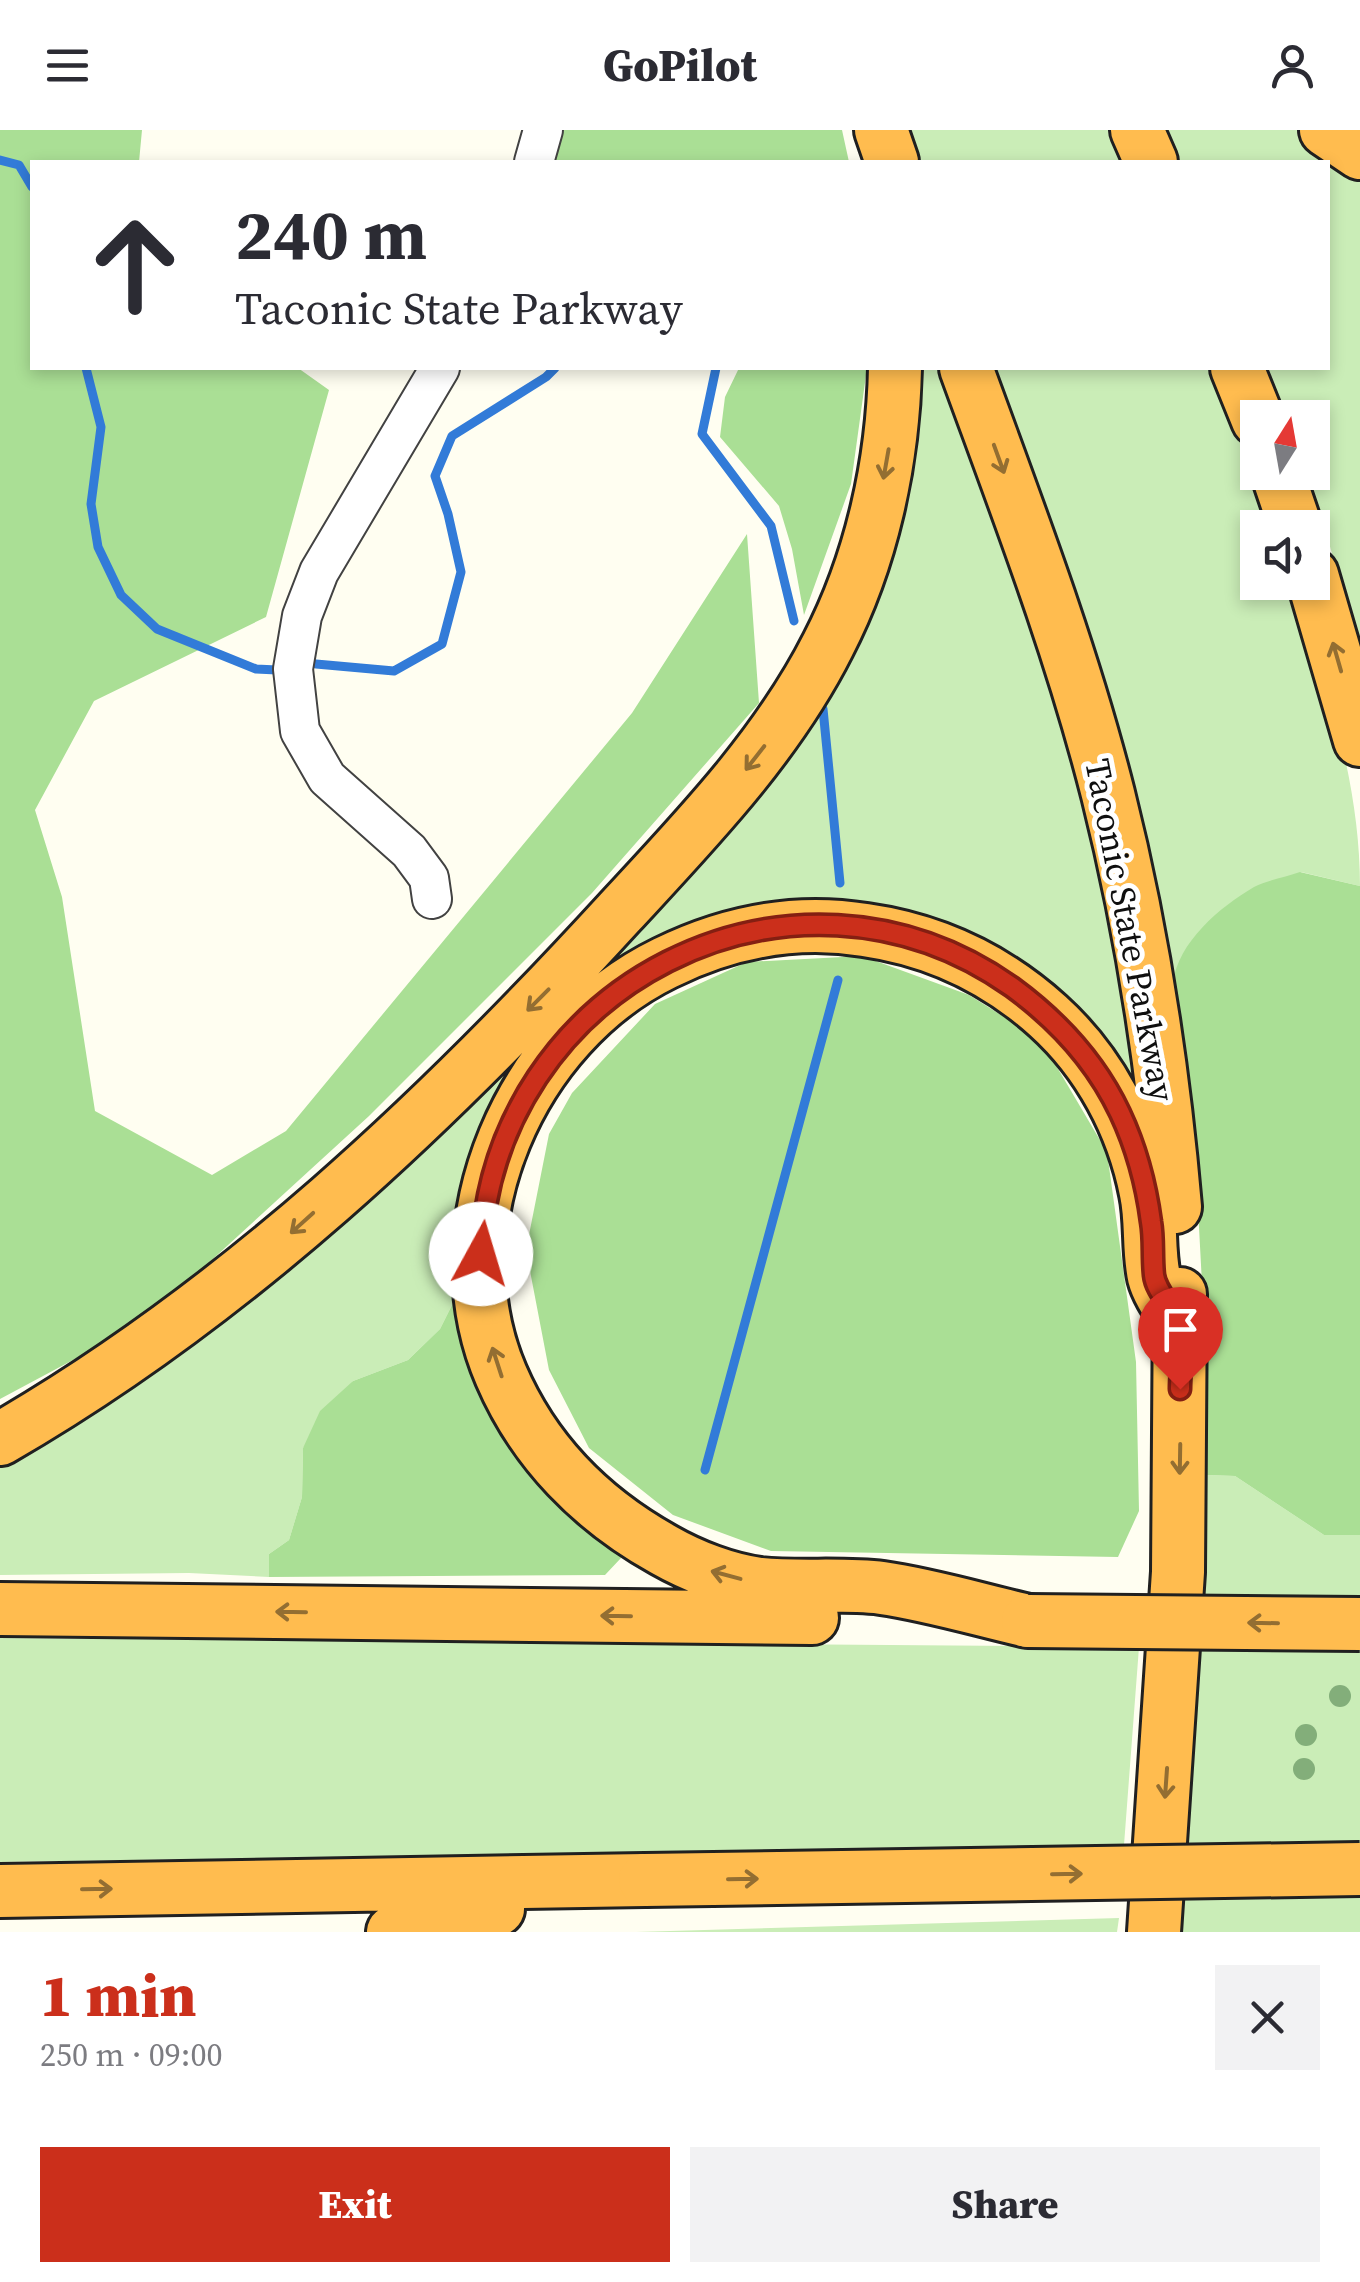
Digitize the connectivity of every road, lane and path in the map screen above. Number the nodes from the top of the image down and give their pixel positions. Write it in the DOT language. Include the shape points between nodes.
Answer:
graph roads {
  1 [pos="543,130"];
  2 [pos="856,130"];
  3 [pos="880,130"];
  4 [pos="1137,130"];
  5 [pos="1326,130"];
  6 [pos="1360,153"];
  7 [pos="535,160"];
  8 [pos="866,160"];
  9 [pos="891,160"];
  10 [pos="1150,160"];
  11 [pos="439,370"];
  12 [pos="895,370"];
  13 [pos="967,370"];
  14 [pos="1238,370"];
  15 [pos="1250,400"];
  16 [pos="1319,600"];
  17 [pos="1360,740"];
  18 [pos="432,899"];
  19 [pos="1181,1326"];
  20 [pos="0,1439"];
  21 [pos="0,1608"];
  22 [pos="1028,1621"];
  23 [pos="1360,1624"];
  24 [pos="1360,1869"];
  25 [pos="645,1880"];
  26 [pos="0,1891"];
  27 [pos="392,1932"];
  28 [pos="1154,1932"];
  1 -- 7 [label="street"];
  2 -- 8 [label="highway"];
  3 -- 9 [label="highway"];
  4 -- 10 [label="highway"];
  5 -- 6 [label="highway"];
  11 -- 18 [label="street" via="319,572 302,616 293,670 300,731 327,778 409,851 430,878"];
  12 -- 20 [label="highway, one-way" via="884,476 844,611 809,680 744,772 546,992 362,1169 171,1329"];
  13 -- 19 [label="highway, Taconic State Parkway, one-way" via="1078,687 1108,793 1153,1013 1168,1124"];
  14 -- 15 [label="highway"];
  17 -- 16 [label="highway, one-way"];
  22 -- 19 [label="highway, one-way" via="882,1588 757,1584 711,1572 623,1526 560,1469 520,1415 500,1372 481,1276 491,1180 530,1084 596,1008 642,974 691,950 787,926 890,933 939,947 1027,998 1072,1041 1105,1086 1141,1166 1154,1280"];
  19 -- 28 [label="highway, Taconic State Parkway, one-way" via="1178,1572"];
  22 -- 21 [label="highway, one-way"];
  23 -- 22 [label="highway, one-way, bridge"];
  25 -- 24 [label="highway, one-way, bridge"];
  26 -- 25 [label="highway, one-way"];
  25 -- 27 [label="highway" via="560,1908 447,1916"];
}
